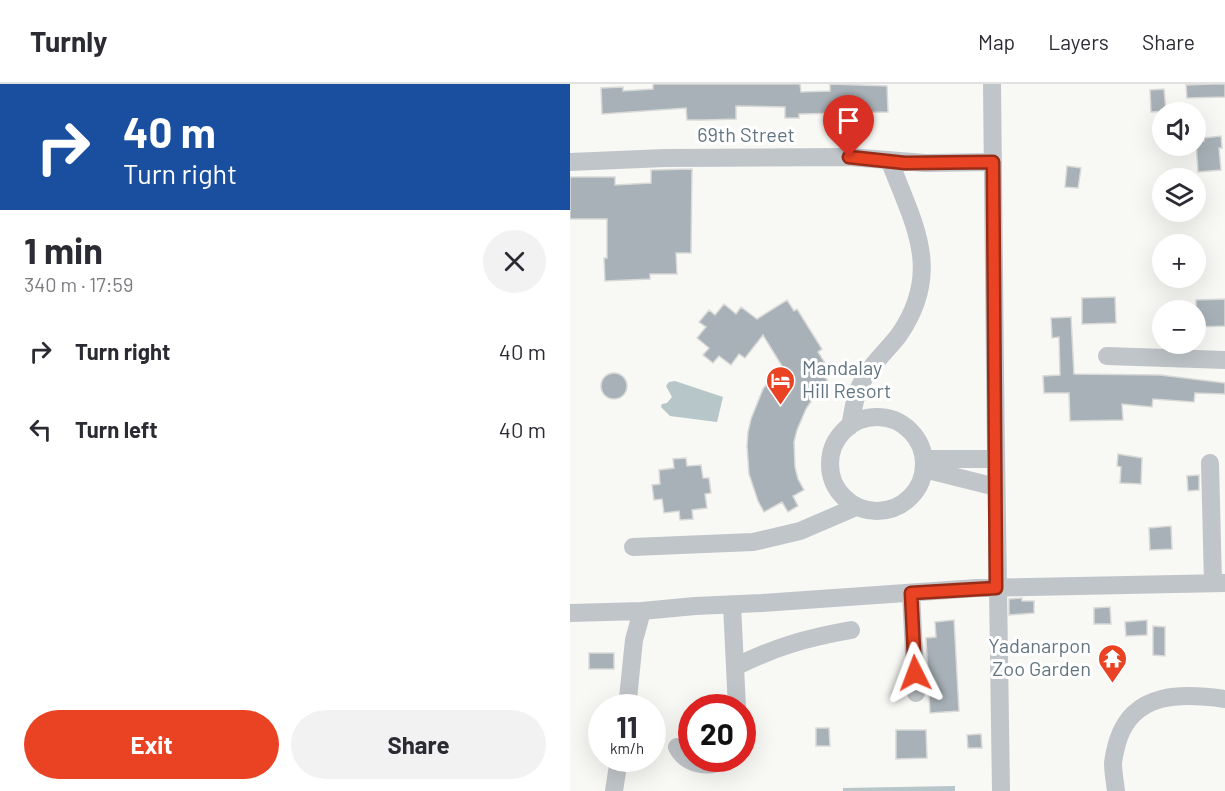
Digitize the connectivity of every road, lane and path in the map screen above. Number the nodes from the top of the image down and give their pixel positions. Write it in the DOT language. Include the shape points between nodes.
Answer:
graph roads {
  1 [pos="992,84"];
  2 [pos="570,162"];
  3 [pos="890,162"];
  4 [pos="993,162"];
  5 [pos="1107,356"];
  6 [pos="1225,360"];
  7 [pos="850,426"];
  8 [pos="996,459"];
  9 [pos="1210,463"];
  10 [pos="924,464"];
  11 [pos="996,487"];
  12 [pos="856,507"];
  13 [pos="633,548"];
  14 [pos="1219,583"];
  15 [pos="996,588"];
  16 [pos="911,593"];
  17 [pos="732,605"];
  18 [pos="642,611"];
  19 [pos="570,613"];
  20 [pos="851,630"];
  21 [pos="735,666"];
  22 [pos="916,693"];
  23 [pos="628,694"];
  24 [pos="736,694"];
  25 [pos="1225,699"];
  26 [pos="617,772"];
  27 [pos="614,791"];
  28 [pos="1000,791"];
  29 [pos="1116,791"];
  1 -- 4 [label="street"];
  2 -- 3 [label="street, 69th Street" via="849,157"];
  3 -- 4 [label="street, 69th Street"];
  3 -- 7 [label="street" via="922,253 921,287 908,320 859,388"];
  4 -- 8 [label="street"];
  5 -- 6 [label="street"];
  7 -- 10 [label="street" via="871,418 893,420 912,432 922,449"];
  7 -- 12 [label="street" via="836,443 830,465 841,494"];
  8 -- 10 [label="street"];
  8 -- 11 [label="street"];
  9 -- 14 [label="street"];
  10 -- 11 [label="street"];
  10 -- 12 [label="street" via="918,489 904,503 876,512"];
  11 -- 15 [label="street"];
  12 -- 13 [label="street" via="800,531 753,542"];
  14 -- 15 [label="street"];
  15 -- 16 [label="street"];
  15 -- 28 [label="street"];
  16 -- 17 [label="street"];
  16 -- 22 [label="street"];
  17 -- 18 [label="street"];
  17 -- 21 [label="street"];
  18 -- 19 [label="street"];
  18 -- 23 [label="street" via="634,640"];
  20 -- 21 [label="street" via="804,639"];
  21 -- 24 [label="street"];
  25 -- 29 [label="street" via="1175,696 1131,714 1124,724 1113,762"];
  26 -- 27 [label="street"];
}
